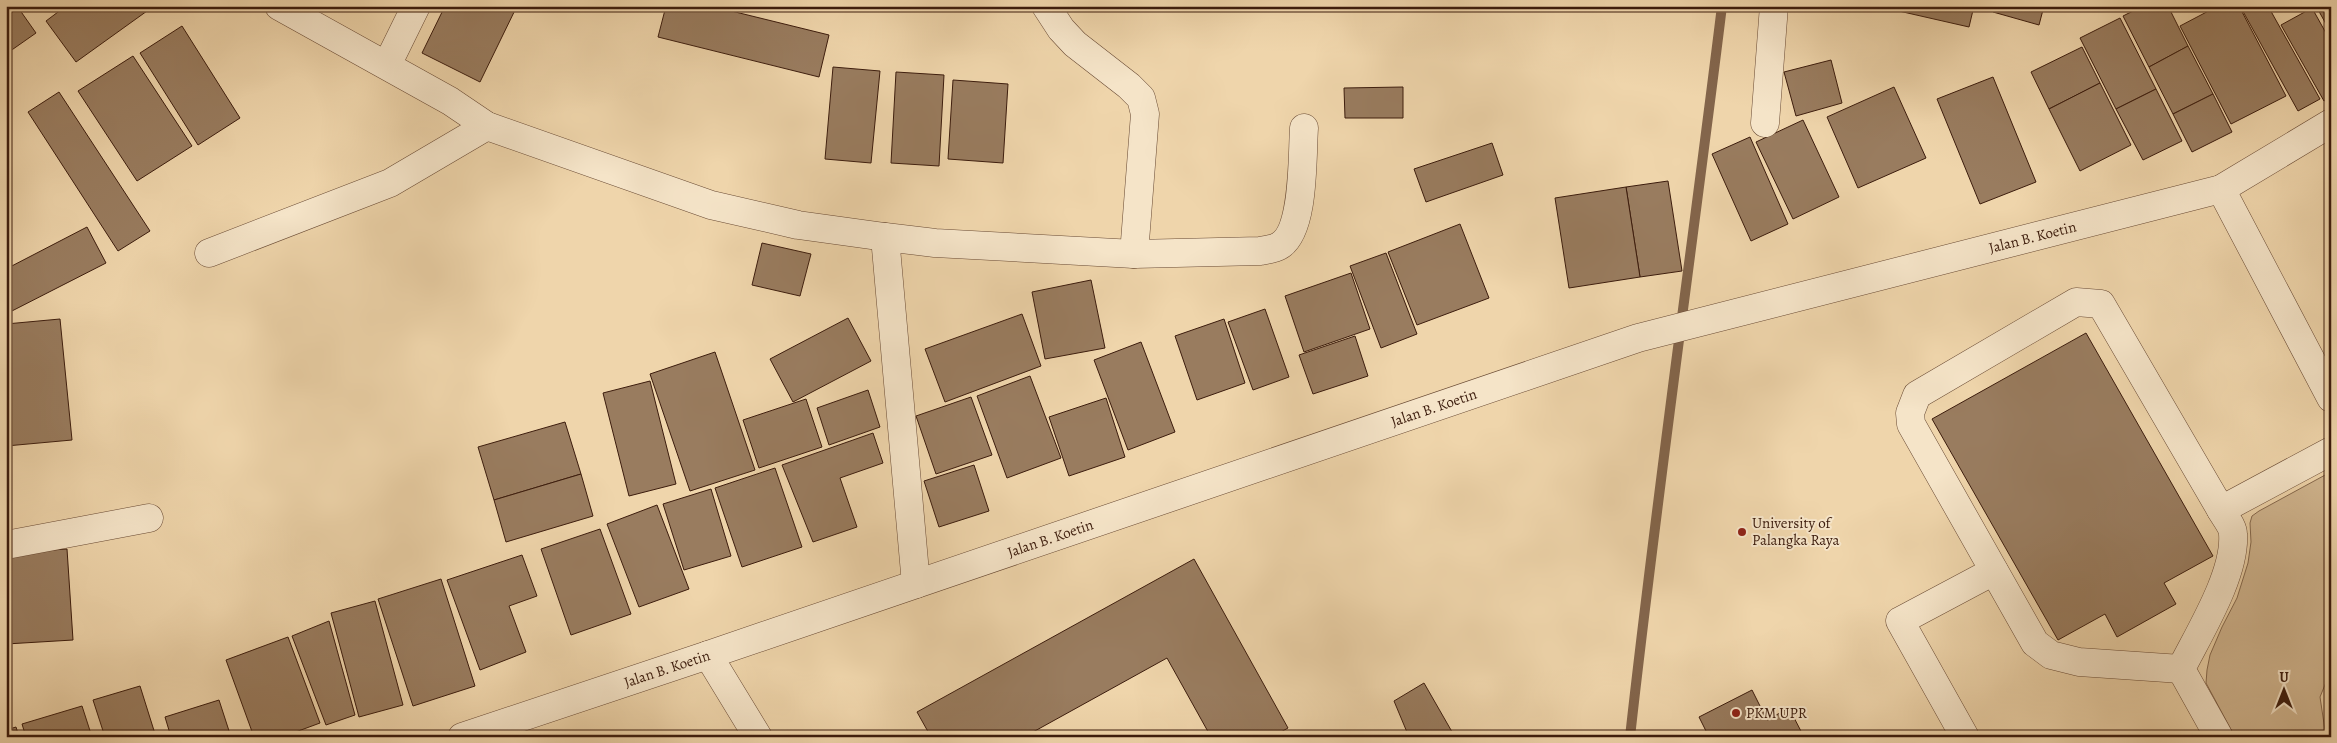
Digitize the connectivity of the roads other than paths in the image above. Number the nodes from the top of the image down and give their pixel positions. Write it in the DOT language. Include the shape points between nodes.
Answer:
graph roads {
  1 [pos="279,6"];
  2 [pos="416,6"];
  3 [pos="1046,6"];
  4 [pos="1774,6"];
  5 [pos="387,65"];
  6 [pos="1765,123"];
  7 [pos="2331,123"];
  8 [pos="487,126"];
  9 [pos="1304,128"];
  10 [pos="2221,189"];
  11 [pos="885,237"];
  12 [pos="209,253"];
  13 [pos="1134,254"];
  14 [pos="2331,398"];
  15 [pos="2331,451"];
  16 [pos="2221,510"];
  17 [pos="149,518"];
  18 [pos="6,545"];
  19 [pos="1994,571"];
  20 [pos="916,584"];
  21 [pos="708,655"];
  22 [pos="2181,668"];
  23 [pos="462,737"];
  24 [pos="758,737"];
  25 [pos="1965,737"];
  26 [pos="2219,737"];
  1 -- 5 [label="street"];
  2 -- 5 [label="street"];
  3 -- 13 [label="street" via="1075,44 1141,98 1144,114"];
  4 -- 6 [label="street"];
  5 -- 8 [label="street" via="450,100"];
  7 -- 10 [label="street, Jalan B. Koetin"];
  8 -- 11 [label="street" via="711,205 798,225"];
  8 -- 12 [label="street" via="390,184"];
  9 -- 13 [label="street" via="1299,208 1295,227 1280,246 1260,252"];
  10 -- 14 [label="street"];
  10 -- 20 [label="street, Jalan B. Koetin" via="1638,338"];
  11 -- 13 [label="street" via="935,243"];
  11 -- 20 [label="street"];
  15 -- 16 [label="street"];
  16 -- 19 [label="street" via="2101,304 2076,302 1917,395 1910,413 1911,424"];
  16 -- 22 [label="street" via="2233,533 2229,564 2215,602"];
  17 -- 18 [label="street"];
  19 -- 22 [label="street" via="2035,643 2051,655 2079,662"];
  19 -- 25 [label="street" via="1900,621"];
  20 -- 21 [label="street, Jalan B. Koetin"];
  21 -- 23 [label="street, Jalan B. Koetin"];
  21 -- 24 [label="street"];
  22 -- 26 [label="street"];
}
